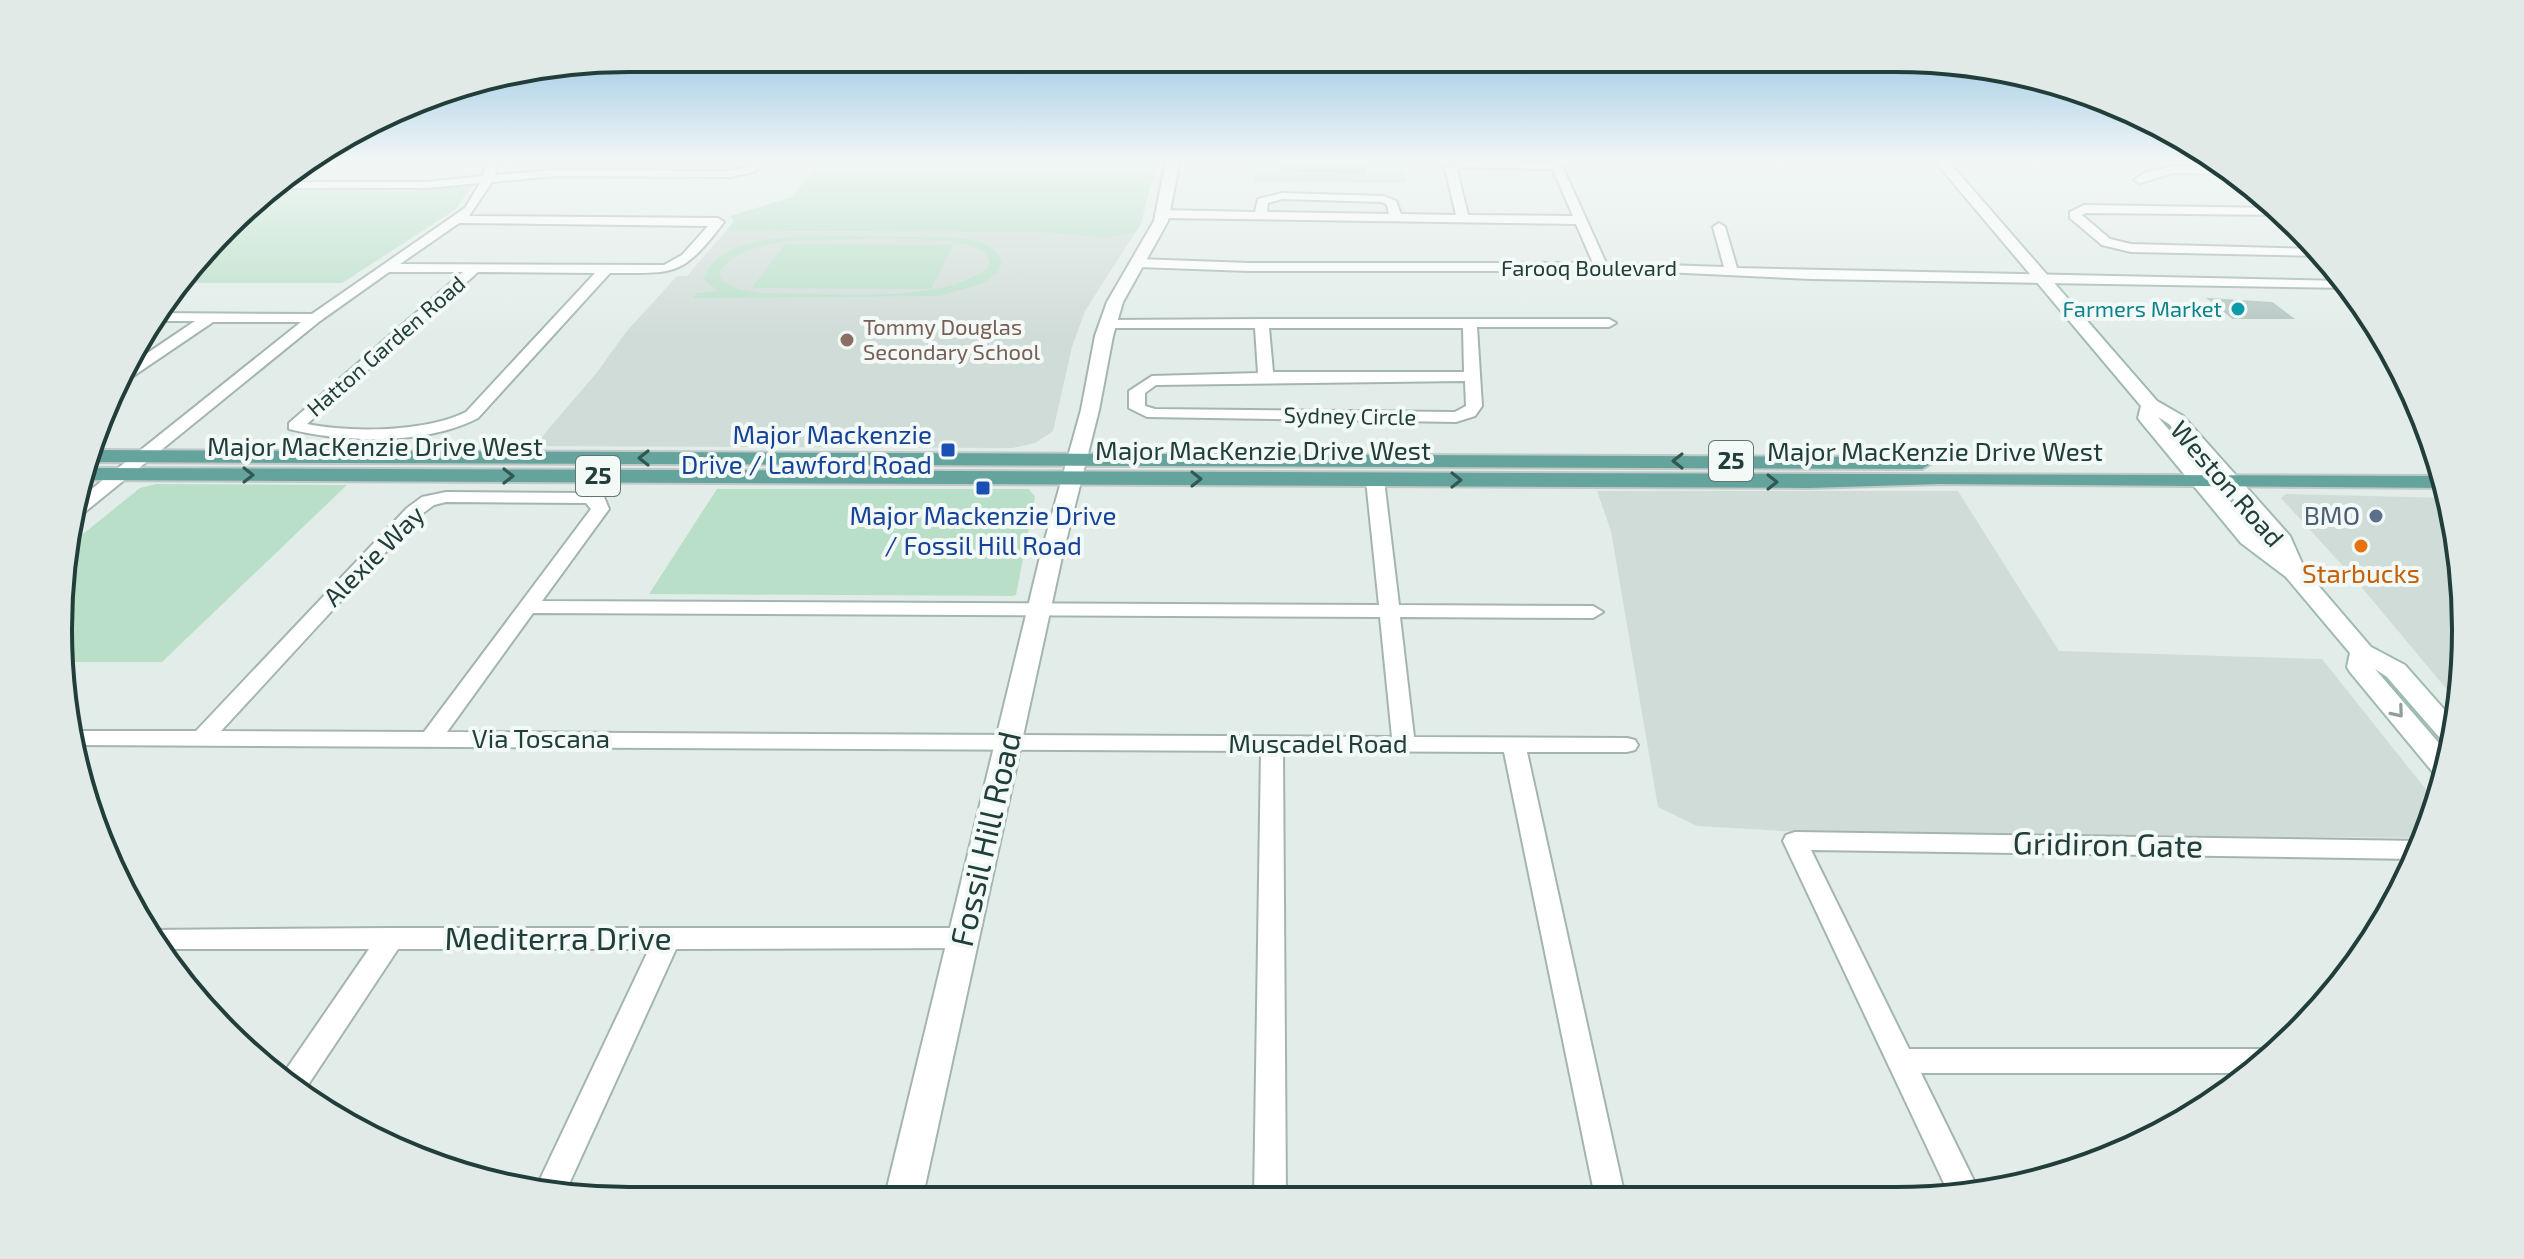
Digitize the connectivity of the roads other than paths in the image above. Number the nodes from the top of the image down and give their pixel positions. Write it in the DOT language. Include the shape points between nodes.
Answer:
graph roads {
  1 [pos="458,219"];
  2 [pos="1161,219"];
  3 [pos="1507,219"];
  4 [pos="1990,219"];
  5 [pos="2078,219"];
  6 [pos="1580,220"];
  7 [pos="1719,227"];
  8 [pos="2225,251"];
  9 [pos="2305,253"];
  10 [pos="1138,263"];
  11 [pos="1601,267"];
  12 [pos="386,268"];
  13 [pos="473,270"];
  14 [pos="605,270"];
  15 [pos="1731,270"];
  16 [pos="2040,278"];
  17 [pos="2266,283"];
  18 [pos="2333,285"];
  19 [pos="168,317"];
  20 [pos="209,318"];
  21 [pos="315,318"];
  22 [pos="1262,323"];
  23 [pos="1470,323"];
  24 [pos="1609,323"];
  25 [pos="1108,324"];
  26 [pos="139,366"];
  27 [pos="1472,376"];
  28 [pos="1266,377"];
  29 [pos="100,456"];
  30 [pos="146,456"];
  31 [pos="1074,469"];
  32 [pos="2428,469"];
  33 [pos="2208,472"];
  34 [pos="94,474"];
  35 [pos="123,474"];
  36 [pos="2432,481"];
  37 [pos="1376,486"];
  38 [pos="87,502"];
  39 [pos="528,607"];
  40 [pos="1039,610"];
  41 [pos="1389,611"];
  42 [pos="1593,612"];
  43 [pos="2362,652"];
  44 [pos="2443,725"];
  45 [pos="83,738"];
  46 [pos="431,738"];
  47 [pos="201,739"];
  48 [pos="1008,743"];
  49 [pos="1272,744"];
  50 [pos="1404,744"];
  51 [pos="1514,745"];
  52 [pos="1627,745"];
  53 [pos="2437,758"];
  54 [pos="2407,850"];
  55 [pos="391,938"];
  56 [pos="964,938"];
  57 [pos="166,939"];
  58 [pos="667,939"];
  59 [pos="1899,1061"];
  60 [pos="2247,1061"];
  61 [pos="297,1077"];
  62 [pos="554,1182"];
  63 [pos="1959,1183"];
  64 [pos="906,1187"];
  65 [pos="1270,1187"];
  66 [pos="1608,1187"];
  1 -- 12 [label="street"];
  1 -- 14 [label="street" via="718,222 679,264"];
  2 -- 10 [label="street, Fossil Hill Road"];
  3 -- 6 [label="street"];
  4 -- 16 [label="street, Weston Road"];
  5 -- 8 [label="street" via="2106,242 2131,248"];
  6 -- 11 [label="street"];
  7 -- 15 [label="street"];
  8 -- 9 [label="street"];
  8 -- 17 [label="street"];
  10 -- 11 [label="street, Farooq Boulevard"];
  10 -- 25 [label="street, Fossil Hill Road"];
  11 -- 15 [label="street, Farooq Boulevard"];
  12 -- 13 [label="street"];
  12 -- 21 [label="street"];
  13 -- 14 [label="street"];
  13 -- 14 [label="street, Hatton Garden Road" via="295,426 430,431 456,425 472,415"];
  15 -- 16 [label="street, Farooq Boulevard"];
  16 -- 17 [label="street, Farooq Boulevard"];
  16 -- 33 [label="street, Weston Road" via="2150,405 2176,420"];
  17 -- 18 [label="street, Farooq Boulevard"];
  19 -- 20 [label="street"];
  20 -- 21 [label="street"];
  20 -- 26 [label="street"];
  21 -- 30 [label="street"];
  22 -- 23 [label="street"];
  22 -- 25 [label="street"];
  22 -- 28 [label="street, Sydney Circle"];
  23 -- 24 [label="street"];
  23 -- 27 [label="street"];
  25 -- 31 [label="street, Fossil Hill Road"];
  27 -- 28 [label="street, Sydney Circle"];
  27 -- 28 [label="street, Sydney Circle" via="1474,406 1456,417 1153,414 1135,404 1137,391 1152,381"];
  29 -- 30 [label="main road, Major MacKenzie Drive West / 25"];
  31 -- 30 [label="main road, Major MacKenzie Drive West / 25, one-way"];
  30 -- 35 [label="street"];
  33 -- 31 [label="main road, Major MacKenzie Drive West / 25, one-way"];
  35 -- 31 [label="main road, Major MacKenzie Drive West / 25, one-way"];
  31 -- 37 [label="main road, Major MacKenzie Drive West / 25, one-way"];
  31 -- 40 [label="street, Fossil Hill Road"];
  32 -- 33 [label="main road, Major MacKenzie Drive West / 25"];
  33 -- 36 [label="main road, Major MacKenzie Drive West / 25"];
  37 -- 33 [label="main road, Major MacKenzie Drive West / 25, one-way"];
  33 -- 43 [label="street, Weston Road" via="2282,541 2294,572"];
  34 -- 35 [label="main road, Major MacKenzie Drive West / 25"];
  35 -- 38 [label="street"];
  37 -- 41 [label="street"];
  39 -- 40 [label="street"];
  39 -- 46 [label="street, Alexie Way"];
  39 -- 47 [label="street, Alexie Way" via="600,509 598,501 428,501"];
  40 -- 41 [label="street"];
  40 -- 48 [label="street, Fossil Hill Road"];
  41 -- 42 [label="street"];
  41 -- 50 [label="street"];
  43 -- 44 [label="street, Weston Road" via="2396,671"];
  43 -- 53 [label="street, Weston Road, one-way" via="2359,667"];
  45 -- 47 [label="street, Via Toscana"];
  46 -- 47 [label="street, Via Toscana"];
  46 -- 48 [label="street, Via Toscana"];
  48 -- 49 [label="street, Muscadel Road"];
  48 -- 56 [label="street, Fossil Hill Road"];
  49 -- 50 [label="street, Muscadel Road"];
  49 -- 65 [label="street"];
  50 -- 51 [label="street, Muscadel Road"];
  51 -- 52 [label="street, Muscadel Road"];
  51 -- 66 [label="street"];
  54 -- 59 [label="street, Gridiron Gate" via="1795,841"];
  55 -- 57 [label="street, Mediterra Drive"];
  55 -- 58 [label="street, Mediterra Drive"];
  55 -- 61 [label="street"];
  56 -- 58 [label="street, Mediterra Drive"];
  56 -- 64 [label="street, Fossil Hill Road"];
  58 -- 62 [label="street"];
  59 -- 60 [label="street"];
  59 -- 63 [label="street"];
}
